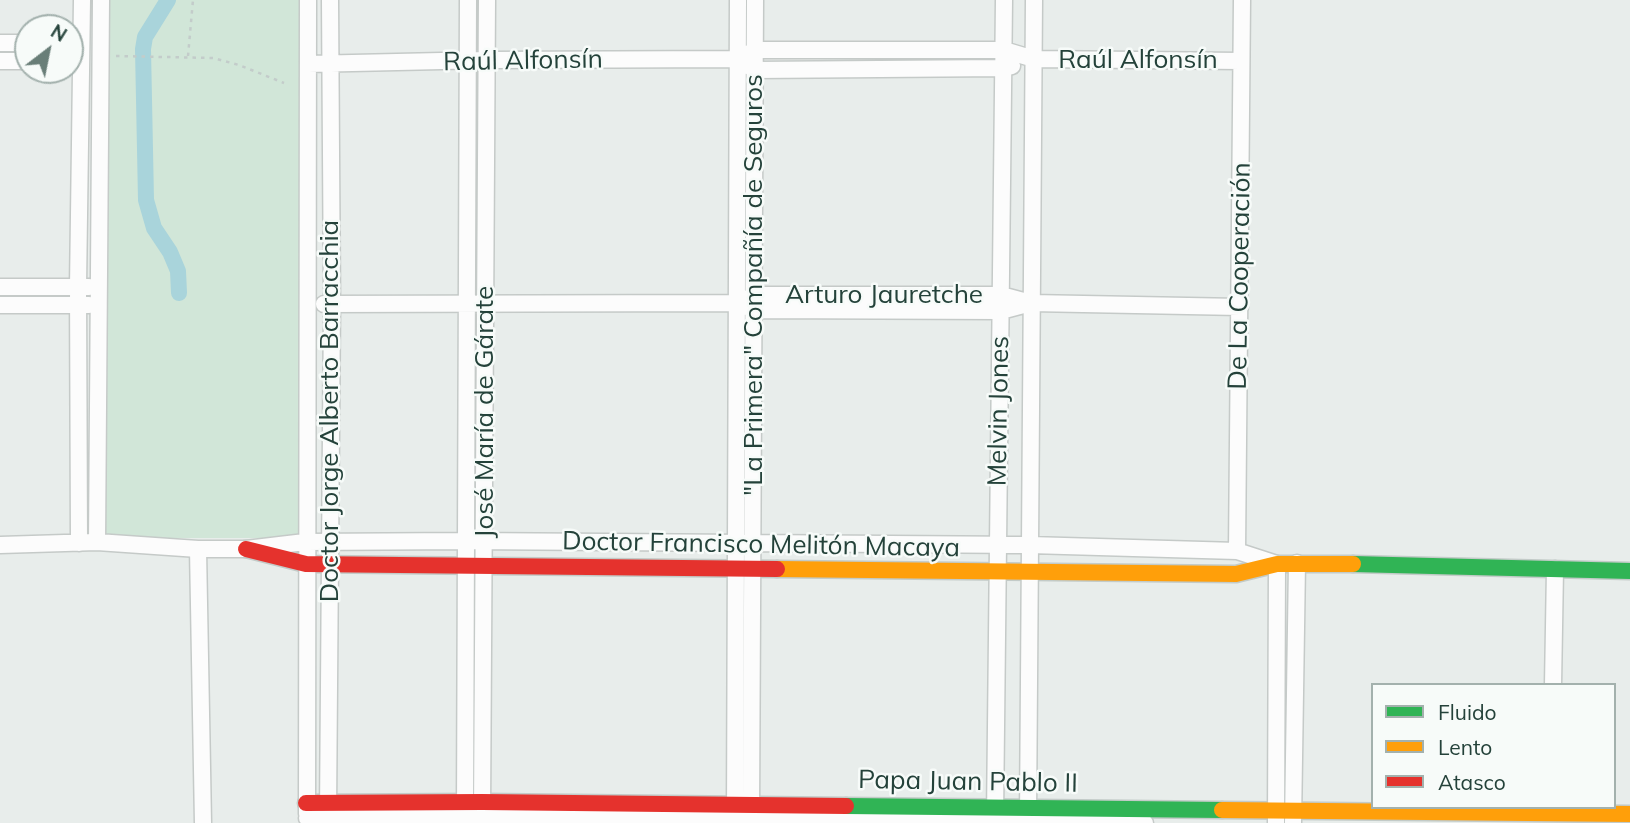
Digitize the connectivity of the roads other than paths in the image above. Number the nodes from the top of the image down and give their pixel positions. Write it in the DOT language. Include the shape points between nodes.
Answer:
graph roads {
  1 [pos="101,0"];
  2 [pos="308,0"];
  3 [pos="330,0"];
  4 [pos="468,0"];
  5 [pos="487,0"];
  6 [pos="738,0"];
  7 [pos="755,0"];
  8 [pos="1004,0"];
  9 [pos="1034,0"];
  10 [pos="1242,0"];
  11 [pos="84,44"];
  12 [pos="101,44"];
  13 [pos="755,50"];
  14 [pos="1004,50"];
  15 [pos="1034,59"];
  16 [pos="486,60"];
  17 [pos="738,60"];
  18 [pos="84,61"];
  19 [pos="468,61"];
  20 [pos="1241,61"];
  21 [pos="101,62"];
  22 [pos="330,63"];
  23 [pos="308,64"];
  24 [pos="1003,68"];
  25 [pos="755,70"];
  26 [pos="76,84"];
  27 [pos="0,287"];
  28 [pos="78,287"];
  29 [pos="98,287"];
  30 [pos="737,303"];
  31 [pos="755,303"];
  32 [pos="1001,303"];
  33 [pos="1031,303"];
  34 [pos="307,304"];
  35 [pos="332,304"];
  36 [pos="0,305"];
  37 [pos="78,305"];
  38 [pos="98,305"];
  39 [pos="486,305"];
  40 [pos="466,306"];
  41 [pos="1240,307"];
  42 [pos="466,541"];
  43 [pos="97,542"];
  44 [pos="305,542"];
  45 [pos="330,542"];
  46 [pos="484,542"];
  47 [pos="79,543"];
  48 [pos="744,543"];
  49 [pos="997,544"];
  50 [pos="0,545"];
  51 [pos="1030,545"];
  52 [pos="198,549"];
  53 [pos="246,549"];
  54 [pos="1237,551"];
  55 [pos="1297,563"];
  56 [pos="306,564"];
  57 [pos="330,564"];
  58 [pos="1276,564"];
  59 [pos="466,565"];
  60 [pos="483,565"];
  61 [pos="744,569"];
  62 [pos="1555,569"];
  63 [pos="1630,571"];
  64 [pos="996,572"];
  65 [pos="1029,573"];
  66 [pos="1553,683"];
  67 [pos="465,814"];
  68 [pos="482,814"];
  69 [pos="1630,814"];
  70 [pos="307,815"];
  71 [pos="328,815"];
  72 [pos="743,816"];
  73 [pos="1276,816"];
  74 [pos="1293,816"];
  75 [pos="995,817"];
  76 [pos="1028,817"];
  77 [pos="1550,817"];
  78 [pos="203,823"];
  79 [pos="1145,823"];
  1 -- 12 [label="street"];
  2 -- 23 [label="street, Doctor Jorge Alberto Barracchia"];
  3 -- 22 [label="street, Doctor Jorge Alberto Barracchia"];
  4 -- 19 [label="street, José María de Gárate"];
  5 -- 16 [label="street, José María de Gárate"];
  6 -- 17 [label="street, \"La Primera\" Compañía de Seguros"];
  7 -- 13 [label="street, \"La Primera\" Compañía de Seguros"];
  8 -- 14 [label="street, Melvin Jones"];
  9 -- 15 [label="street, Melvin Jones"];
  10 -- 20 [label="street, De La Cooperación"];
  11 -- 12 [label="street"];
  12 -- 21 [label="street"];
  13 -- 14 [label="street, Raúl Alfonsín"];
  13 -- 17 [label="street"];
  13 -- 25 [label="street, \"La Primera\" Compañía de Seguros"];
  14 -- 15 [label="street, Raúl Alfonsín"];
  14 -- 24 [label="street, Melvin Jones"];
  15 -- 20 [label="street, Raúl Alfonsín"];
  15 -- 24 [label="street, Raúl Alfonsín"];
  15 -- 33 [label="street, Melvin Jones"];
  16 -- 17 [label="street, Raúl Alfonsín"];
  16 -- 19 [label="street, Raúl Alfonsín"];
  16 -- 39 [label="street, José María de Gárate"];
  17 -- 25 [label="street"];
  17 -- 30 [label="street, \"La Primera\" Compañía de Seguros"];
  18 -- 21 [label="street"];
  19 -- 22 [label="street, Raúl Alfonsín"];
  19 -- 40 [label="street, José María de Gárate"];
  20 -- 41 [label="street, De La Cooperación"];
  21 -- 29 [label="street"];
  22 -- 23 [label="street, Raúl Alfonsín"];
  22 -- 35 [label="street, Doctor Jorge Alberto Barracchia"];
  23 -- 34 [label="street, Doctor Jorge Alberto Barracchia"];
  24 -- 25 [label="street, Raúl Alfonsín"];
  24 -- 32 [label="street, Melvin Jones"];
  25 -- 31 [label="street, \"La Primera\" Compañía de Seguros"];
  26 -- 28 [label="street"];
  27 -- 28 [label="street"];
  28 -- 29 [label="street"];
  28 -- 37 [label="street"];
  29 -- 38 [label="street"];
  30 -- 31 [label="street, Arturo Jauretche"];
  30 -- 39 [label="street, Arturo Jauretche"];
  30 -- 48 [label="street, \"La Primera\" Compañía de Seguros"];
  31 -- 32 [label="street, Arturo Jauretche"];
  31 -- 48 [label="street, \"La Primera\" Compañía de Seguros"];
  32 -- 33 [label="street, Arturo Jauretche"];
  32 -- 49 [label="street, Melvin Jones"];
  33 -- 41 [label="street, Arturo Jauretche"];
  33 -- 51 [label="street, Melvin Jones"];
  34 -- 35 [label="street, Arturo Jauretche"];
  34 -- 44 [label="street, Doctor Jorge Alberto Barracchia"];
  35 -- 40 [label="street, Arturo Jauretche"];
  35 -- 45 [label="street, Doctor Jorge Alberto Barracchia"];
  36 -- 37 [label="street"];
  37 -- 38 [label="street"];
  37 -- 47 [label="street"];
  38 -- 43 [label="street"];
  39 -- 40 [label="street, Arturo Jauretche"];
  39 -- 46 [label="street, José María de Gárate"];
  40 -- 42 [label="street, José María de Gárate"];
  41 -- 54 [label="street, De La Cooperación"];
  42 -- 45 [label="street, Doctor Francisco Melitón Macaya"];
  42 -- 46 [label="street, Doctor Francisco Melitón Macaya"];
  42 -- 59 [label="street, José María de Gárate"];
  43 -- 47 [label="street, Doctor Francisco Melitón Macaya"];
  43 -- 52 [label="street, Doctor Francisco Melitón Macaya"];
  44 -- 45 [label="street, Doctor Francisco Melitón Macaya"];
  44 -- 53 [label="street, Doctor Francisco Melitón Macaya"];
  44 -- 56 [label="street, Doctor Jorge Alberto Barracchia"];
  45 -- 57 [label="street, Doctor Jorge Alberto Barracchia"];
  46 -- 48 [label="street, Doctor Francisco Melitón Macaya"];
  46 -- 60 [label="street, José María de Gárate"];
  47 -- 50 [label="street, Doctor Francisco Melitón Macaya"];
  48 -- 49 [label="street, Doctor Francisco Melitón Macaya"];
  48 -- 61 [label="street, \"La Primera\" Compañía de Seguros"];
  49 -- 51 [label="street, Doctor Francisco Melitón Macaya"];
  49 -- 64 [label="street, Melvin Jones"];
  51 -- 54 [label="street, Doctor Francisco Melitón Macaya"];
  51 -- 65 [label="street, Melvin Jones"];
  52 -- 53 [label="street, Doctor Francisco Melitón Macaya"];
  52 -- 78 [label="street"];
  53 -- 56 [label="street, Doctor Francisco Melitón Macaya"];
  54 -- 58 [label="street, Doctor Francisco Melitón Macaya"];
  55 -- 58 [label="street, Doctor Francisco Melitón Macaya"];
  55 -- 62 [label="street, Doctor Francisco Melitón Macaya"];
  55 -- 74 [label="street"];
  56 -- 57 [label="street, Doctor Francisco Melitón Macaya"];
  56 -- 70 [label="street, Doctor Jorge Alberto Barracchia"];
  57 -- 59 [label="street, Doctor Francisco Melitón Macaya"];
  57 -- 71 [label="street, Doctor Jorge Alberto Barracchia"];
  58 -- 65 [label="street, Doctor Francisco Melitón Macaya" via="1236,574"];
  58 -- 73 [label="street"];
  59 -- 60 [label="street, Doctor Francisco Melitón Macaya"];
  59 -- 67 [label="street, José María de Gárate"];
  60 -- 61 [label="street, Doctor Francisco Melitón Macaya"];
  60 -- 68 [label="street, José María de Gárate"];
  61 -- 64 [label="street, Doctor Francisco Melitón Macaya"];
  61 -- 72 [label="street, \"La Primera\" Compañía de Seguros"];
  62 -- 63 [label="street, Doctor Francisco Melitón Macaya"];
  62 -- 66 [label="street"];
  64 -- 65 [label="street, Doctor Francisco Melitón Macaya"];
  64 -- 75 [label="street, Melvin Jones"];
  65 -- 76 [label="street, Melvin Jones"];
  67 -- 68 [label="street, Papa Juan Pablo II"];
  67 -- 71 [label="street, Papa Juan Pablo II"];
  68 -- 72 [label="street, Papa Juan Pablo II"];
  69 -- 77 [label="street, Papa Juan Pablo II"];
  70 -- 71 [label="street, Papa Juan Pablo II"];
  72 -- 75 [label="street, Papa Juan Pablo II"];
  73 -- 74 [label="street, Papa Juan Pablo II"];
  73 -- 76 [label="street, Papa Juan Pablo II"];
  74 -- 77 [label="street, Papa Juan Pablo II"];
  75 -- 76 [label="street, Papa Juan Pablo II"];
  76 -- 79 [label="street, Papa Juan Pablo II"];
}
